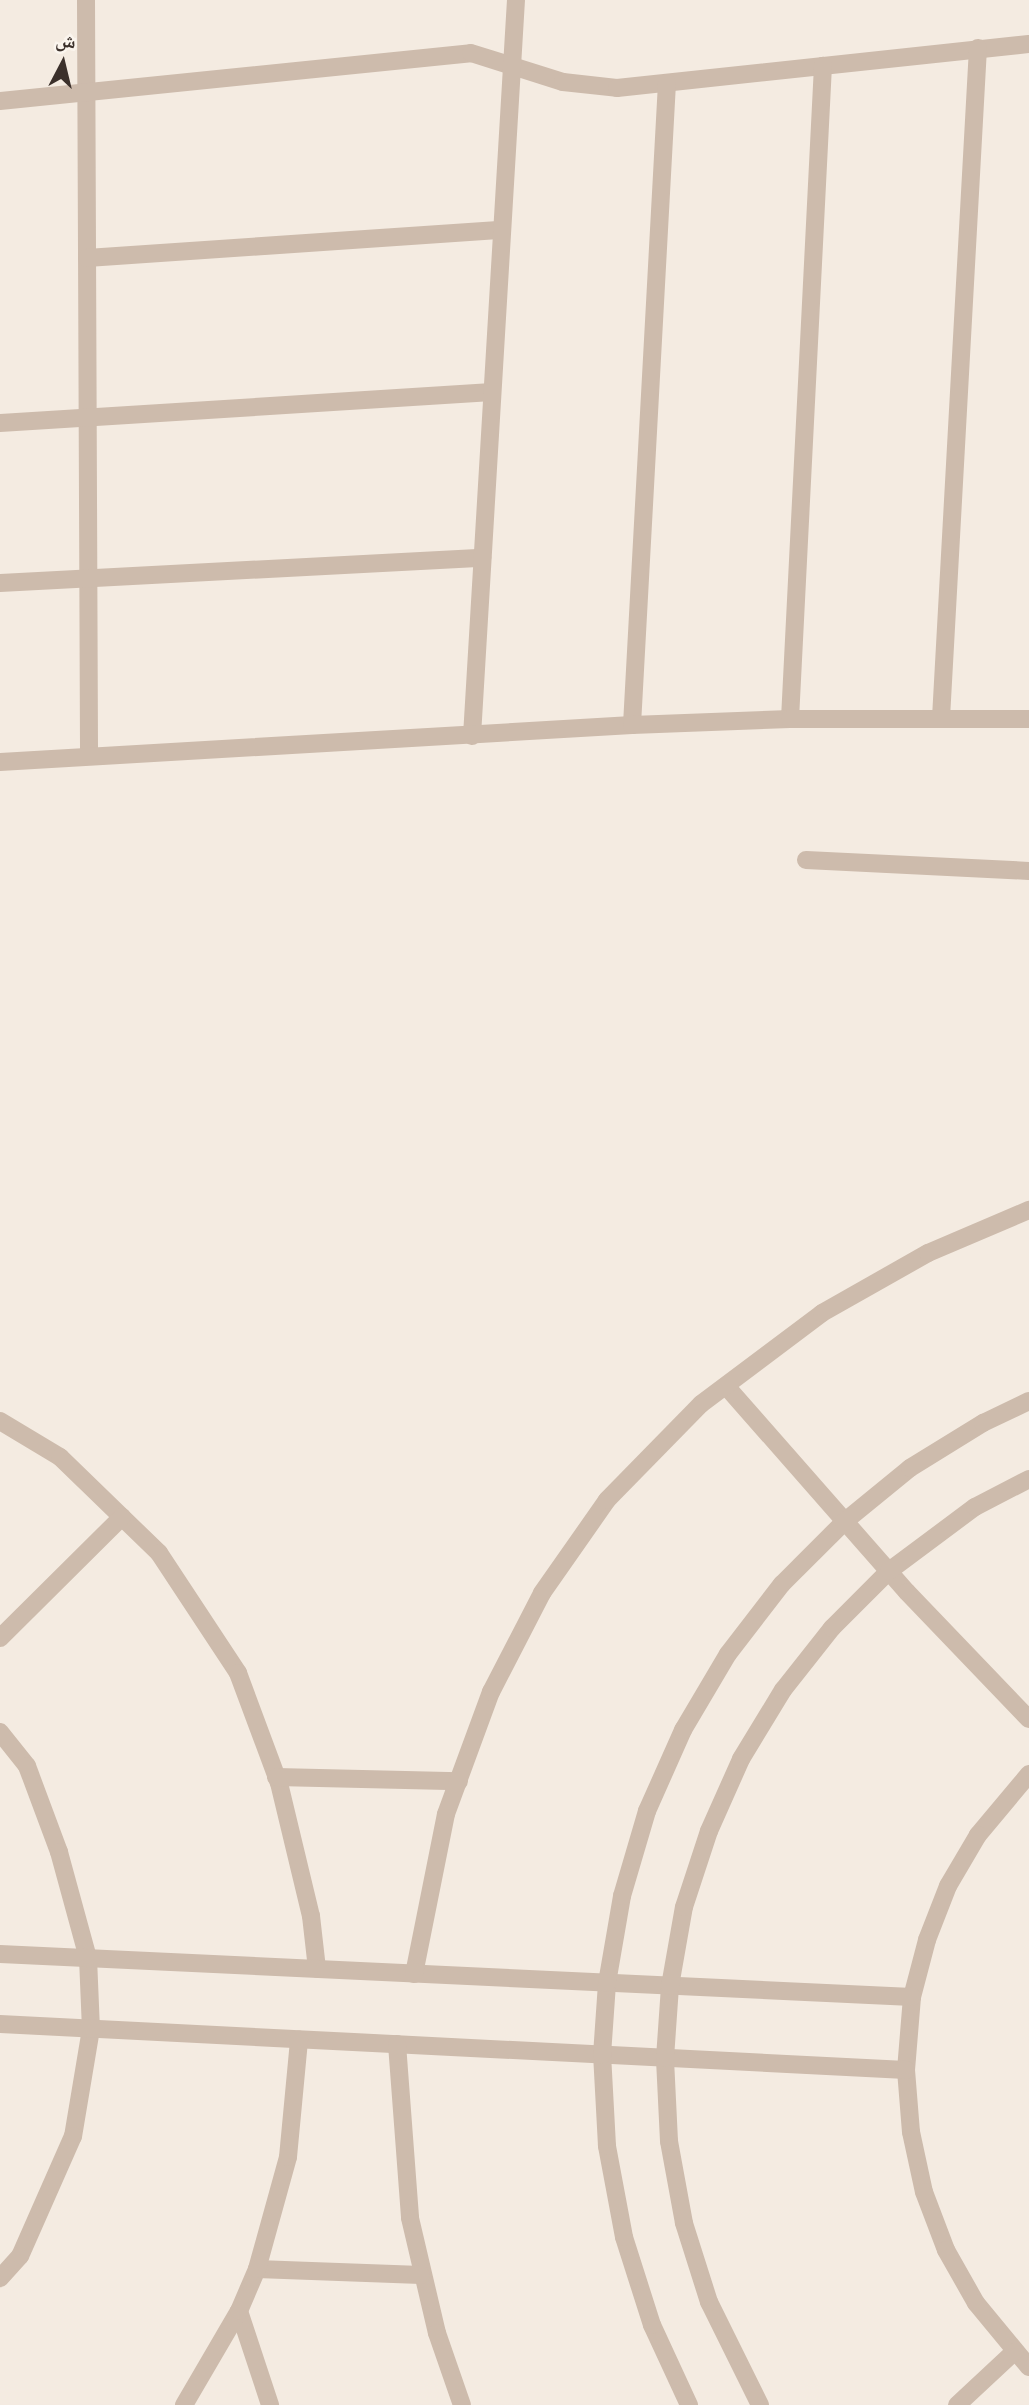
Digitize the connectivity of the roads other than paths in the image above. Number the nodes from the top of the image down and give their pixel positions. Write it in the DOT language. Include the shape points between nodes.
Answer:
graph roads {
  1 [pos="86,0"];
  2 [pos="534,0"];
  3 [pos="515,1"];
  4 [pos="1029,44"];
  5 [pos="978,48"];
  6 [pos="512,64"];
  7 [pos="822,66"];
  8 [pos="667,83"];
  9 [pos="87,92"];
  10 [pos="0,101"];
  11 [pos="502,230"];
  12 [pos="87,258"];
  13 [pos="492,392"];
  14 [pos="88,417"];
  15 [pos="0,423"];
  16 [pos="482,558"];
  17 [pos="89,578"];
  18 [pos="0,583"];
  19 [pos="941,718"];
  20 [pos="790,719"];
  21 [pos="1029,719"];
  22 [pos="632,725"];
  23 [pos="472,736"];
  24 [pos="89,755"];
  25 [pos="0,762"];
  26 [pos="806,860"];
  27 [pos="1029,871"];
  28 [pos="1029,1210"];
  29 [pos="726,1386"];
  30 [pos="1029,1401"];
  31 [pos="0,1421"];
  32 [pos="1029,1479"];
  33 [pos="122,1517"];
  34 [pos="844,1522"];
  35 [pos="889,1572"];
  36 [pos="0,1638"];
  37 [pos="1029,1719"];
  38 [pos="0,1732"];
  39 [pos="1029,1774"];
  40 [pos="276,1777"];
  41 [pos="458,1781"];
  42 [pos="0,1954"];
  43 [pos="88,1958"];
  44 [pos="317,1969"];
  45 [pos="414,1974"];
  46 [pos="607,1983"];
  47 [pos="670,1986"];
  48 [pos="912,1997"];
  49 [pos="0,2024"];
  50 [pos="91,2029"];
  51 [pos="299,2040"];
  52 [pos="397,2044"];
  53 [pos="603,2055"];
  54 [pos="665,2058"];
  55 [pos="906,2070"];
  56 [pos="257,2269"];
  57 [pos="421,2275"];
  58 [pos="0,2278"];
  59 [pos="239,2311"];
  60 [pos="1014,2352"];
  61 [pos="1029,2367"];
  62 [pos="184,2405"];
  63 [pos="270,2405"];
  64 [pos="462,2405"];
  65 [pos="689,2405"];
  66 [pos="760,2405"];
  67 [pos="957,2405"];
  1 -- 9 [label="street"];
  2 -- 3 [label="street"];
  3 -- 6 [label="street"];
  4 -- 5 [label="street"];
  5 -- 7 [label="street"];
  5 -- 19 [label="street"];
  6 -- 8 [label="street" via="590,87"];
  6 -- 9 [label="street" via="471,53"];
  6 -- 11 [label="street"];
  7 -- 8 [label="street"];
  7 -- 20 [label="street"];
  8 -- 22 [label="street"];
  9 -- 10 [label="street"];
  9 -- 12 [label="street"];
  11 -- 12 [label="street"];
  11 -- 13 [label="street"];
  12 -- 14 [label="street"];
  13 -- 14 [label="street"];
  13 -- 16 [label="street"];
  14 -- 15 [label="street"];
  14 -- 17 [label="street"];
  16 -- 17 [label="street"];
  16 -- 23 [label="street"];
  17 -- 18 [label="street"];
  17 -- 24 [label="street"];
  19 -- 20 [label="street"];
  19 -- 21 [label="street"];
  20 -- 22 [label="street"];
  22 -- 23 [label="street"];
  23 -- 24 [label="street"];
  24 -- 25 [label="street"];
  26 -- 27 [label="street"];
  28 -- 29 [label="street" via="928,1253 822,1313"];
  29 -- 34 [label="street"];
  29 -- 41 [label="street" via="701,1404 607,1500 542,1593 491,1692"];
  30 -- 34 [label="street" via="910,1468"];
  31 -- 33 [label="street" via="60,1457"];
  32 -- 35 [label="street" via="975,1507"];
  33 -- 36 [label="street"];
  33 -- 40 [label="street" via="159,1553 238,1673"];
  34 -- 35 [label="street"];
  34 -- 46 [label="street" via="782,1584 728,1654 682,1730 647,1811 622,1896"];
  35 -- 37 [label="street"];
  35 -- 47 [label="street" via="824,1638 783,1690 741,1759 709,1831 684,1907"];
  38 -- 43 [label="street" via="31,1779 59,1852"];
  39 -- 48 [label="street" via="978,1835 948,1886"];
  40 -- 41 [label="street"];
  40 -- 44 [label="street" via="311,1916"];
  41 -- 45 [label="street" via="446,1814"];
  42 -- 43 [label="street"];
  43 -- 44 [label="street"];
  43 -- 50 [label="street"];
  44 -- 45 [label="street"];
  45 -- 46 [label="street"];
  46 -- 47 [label="street"];
  46 -- 53 [label="street"];
  47 -- 48 [label="street"];
  47 -- 54 [label="street"];
  48 -- 55 [label="street"];
  49 -- 50 [label="street"];
  50 -- 51 [label="street"];
  50 -- 58 [label="street" via="73,2136 19,2256"];
  51 -- 52 [label="street"];
  51 -- 56 [label="street" via="288,2157"];
  52 -- 53 [label="street"];
  52 -- 57 [label="street" via="402,2161"];
  53 -- 54 [label="street"];
  53 -- 65 [label="street" via="607,2147 624,2237 652,2325"];
  54 -- 55 [label="street"];
  54 -- 66 [label="street" via="669,2141 684,2223 709,2302"];
  55 -- 60 [label="street" via="911,2132 924,2192 946,2250 976,2303"];
  56 -- 57 [label="street"];
  56 -- 59 [label="street"];
  57 -- 64 [label="street"];
  59 -- 62 [label="street"];
  59 -- 63 [label="street"];
  60 -- 61 [label="street"];
  60 -- 67 [label="street"];
}
